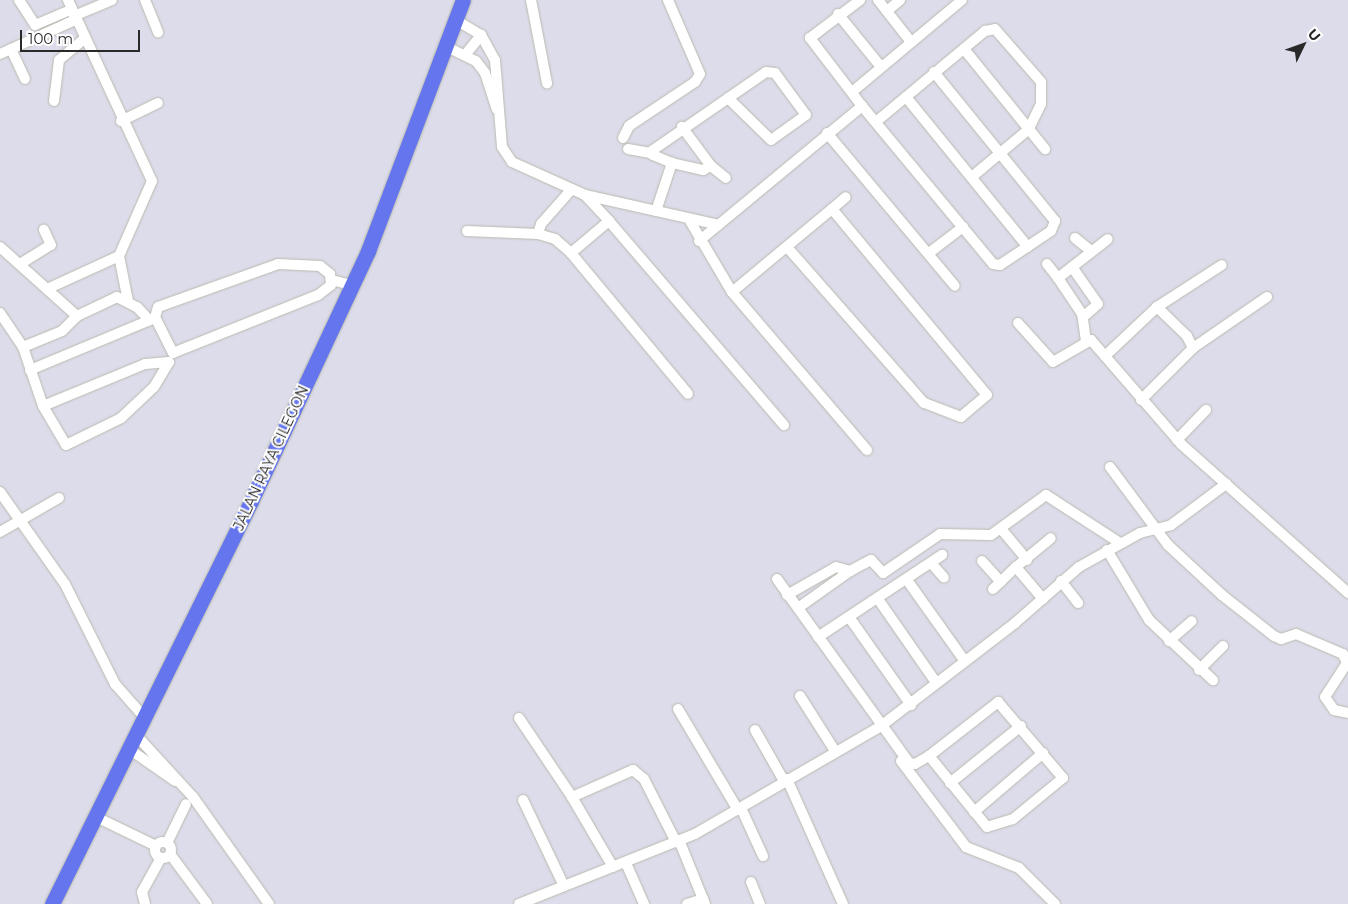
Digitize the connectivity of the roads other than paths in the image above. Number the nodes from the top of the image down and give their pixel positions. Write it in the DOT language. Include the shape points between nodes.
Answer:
graph roads {
  1 [pos="19,0"];
  2 [pos="112,0"];
  3 [pos="145,0"];
  4 [pos="463,0"];
  5 [pos="531,0"];
  6 [pos="668,0"];
  7 [pos="860,0"];
  8 [pos="878,0"];
  9 [pos="900,0"];
  10 [pos="962,0"];
  11 [pos="886,10"];
  12 [pos="72,11"];
  13 [pos="838,14"];
  14 [pos="456,20"];
  15 [pos="158,32"];
  16 [pos="481,35"];
  17 [pos="83,40"];
  18 [pos="911,42"];
  19 [pos="446,46"];
  20 [pos="11,49"];
  21 [pos="964,49"];
  22 [pos="0,54"];
  23 [pos="465,55"];
  24 [pos="881,68"];
  25 [pos="934,72"];
  26 [pos="25,79"];
  27 [pos="547,83"];
  28 [pos="852,92"];
  29 [pos="906,97"];
  30 [pos="728,98"];
  31 [pos="54,101"];
  32 [pos="158,103"];
  33 [pos="862,106"];
  34 [pos="500,119"];
  35 [pos="121,121"];
  36 [pos="877,121"];
  37 [pos="682,127"];
  38 [pos="1029,129"];
  39 [pos="827,133"];
  40 [pos="623,138"];
  41 [pos="628,148"];
  42 [pos="1046,150"];
  43 [pos="999,152"];
  44 [pos="651,153"];
  45 [pos="672,163"];
  46 [pos="711,166"];
  47 [pos="973,176"];
  48 [pos="726,178"];
  49 [pos="571,190"];
  50 [pos="585,195"];
  51 [pos="846,197"];
  52 [pos="832,209"];
  53 [pos="656,211"];
  54 [pos="609,221"];
  55 [pos="690,221"];
  56 [pos="719,225"];
  57 [pos="963,227"];
  58 [pos="44,230"];
  59 [pos="467,231"];
  60 [pos="538,234"];
  61 [pos="1074,238"];
  62 [pos="1108,239"];
  63 [pos="699,241"];
  64 [pos="0,247"];
  65 [pos="1028,247"];
  66 [pos="788,248"];
  67 [pos="1091,251"];
  68 [pos="571,253"];
  69 [pos="929,253"];
  70 [pos="119,256"];
  71 [pos="20,264"];
  72 [pos="1047,264"];
  73 [pos="1222,265"];
  74 [pos="1072,267"];
  75 [pos="1058,278"];
  76 [pos="332,280"];
  77 [pos="351,285"];
  78 [pos="955,286"];
  79 [pos="47,290"];
  80 [pos="732,292"];
  81 [pos="1267,297"];
  82 [pos="128,301"];
  83 [pos="1157,307"];
  84 [pos="0,316"];
  85 [pos="76,316"];
  86 [pos="1083,316"];
  87 [pos="152,318"];
  88 [pos="1018,322"];
  89 [pos="1086,341"];
  90 [pos="23,347"];
  91 [pos="1193,348"];
  92 [pos="172,353"];
  93 [pos="1105,356"];
  94 [pos="162,359"];
  95 [pos="30,370"];
  96 [pos="688,394"];
  97 [pos="1141,400"];
  98 [pos="43,406"];
  99 [pos="1206,410"];
  100 [pos="784,425"];
  101 [pos="1178,440"];
  102 [pos="867,450"];
  103 [pos="1110,467"];
  104 [pos="1226,484"];
  105 [pos="0,492"];
  106 [pos="59,498"];
  107 [pos="20,518"];
  108 [pos="1002,530"];
  109 [pos="1155,530"];
  110 [pos="0,532"];
  111 [pos="1051,538"];
  112 [pos="1120,542"];
  113 [pos="1107,550"];
  114 [pos="942,555"];
  115 [pos="982,560"];
  116 [pos="1027,560"];
  117 [pos="932,564"];
  118 [pos="1016,567"];
  119 [pos="850,571"];
  120 [pos="883,573"];
  121 [pos="944,578"];
  122 [pos="777,579"];
  123 [pos="907,580"];
  124 [pos="1061,582"];
  125 [pos="892,588"];
  126 [pos="1348,593"];
  127 [pos="787,595"];
  128 [pos="878,599"];
  129 [pos="1043,599"];
  130 [pos="1078,603"];
  131 [pos="798,608"];
  132 [pos="849,617"];
  133 [pos="1192,621"];
  134 [pos="818,637"];
  135 [pos="1169,641"];
  136 [pos="1223,646"];
  137 [pos="964,660"];
  138 [pos="1199,670"];
  139 [pos="1213,680"];
  140 [pos="936,681"];
  141 [pos="800,696"];
  142 [pos="912,705"];
  143 [pos="678,708"];
  144 [pos="1348,714"];
  145 [pos="144,717"];
  146 [pos="519,718"];
  147 [pos="1021,726"];
  148 [pos="878,727"];
  149 [pos="755,730"];
  150 [pos="136,735"];
  151 [pos="129,749"];
  152 [pos="835,751"];
  153 [pos="1042,754"];
  154 [pos="929,756"];
  155 [pos="785,780"];
  156 [pos="950,783"];
  157 [pos="182,785"];
  158 [pos="572,798"];
  159 [pos="523,800"];
  160 [pos="186,804"];
  161 [pos="740,809"];
  162 [pos="974,812"];
  163 [pos="94,816"];
  164 [pos="677,841"];
  165 [pos="168,843"];
  166 [pos="156,846"];
  167 [pos="166,856"];
  168 [pos="763,856"];
  169 [pos="626,863"];
  170 [pos="613,867"];
  171 [pos="751,882"];
  172 [pos="564,886"];
  173 [pos="704,901"];
  174 [pos="52,904"];
  175 [pos="145,904"];
  176 [pos="207,904"];
  177 [pos="268,904"];
  178 [pos="519,904"];
  179 [pos="644,904"];
  180 [pos="687,904"];
  181 [pos="760,904"];
  182 [pos="843,904"];
  183 [pos="1056,904"];
  1 -- 12 [label="street" via="35,25"];
  2 -- 12 [label="street"];
  3 -- 15 [label="street"];
  4 -- 14 [label="highway, JALAN RAYA CILEGON"];
  5 -- 27 [label="street"];
  6 -- 40 [label="street" via="700,74 695,82 630,126"];
  7 -- 13 [label="street"];
  8 -- 11 [label="street"];
  9 -- 11 [label="street"];
  10 -- 18 [label="street"];
  11 -- 18 [label="street"];
  12 -- 17 [label="street"];
  12 -- 20 [label="street"];
  13 -- 24 [label="street"];
  13 -- 28 [label="street" via="810,38"];
  14 -- 16 [label="street"];
  14 -- 19 [label="highway, JALAN RAYA CILEGON"];
  16 -- 23 [label="street"];
  16 -- 34 [label="street" via="498,74"];
  17 -- 31 [label="street" via="58,60"];
  17 -- 35 [label="street"];
  18 -- 24 [label="street"];
  19 -- 23 [label="street"];
  19 -- 77 [label="highway, JALAN RAYA CILEGON" via="406,158"];
  20 -- 22 [label="street"];
  20 -- 26 [label="street"];
  21 -- 25 [label="street"];
  21 -- 38 [label="street"];
  21 -- 38 [label="street" via="992,27 1038,78 1041,104"];
  23 -- 34 [label="street" via="485,73"];
  24 -- 28 [label="street"];
  25 -- 29 [label="street"];
  25 -- 43 [label="street"];
  28 -- 33 [label="street"];
  29 -- 36 [label="street"];
  29 -- 47 [label="street"];
  30 -- 30 [label="street" via="771,70 806,115 771,140"];
  30 -- 37 [label="street"];
  32 -- 35 [label="street"];
  33 -- 36 [label="street"];
  33 -- 39 [label="street"];
  34 -- 49 [label="street" via="506,157"];
  35 -- 70 [label="street" via="152,181"];
  36 -- 57 [label="street"];
  37 -- 44 [label="street"];
  37 -- 46 [label="street"];
  38 -- 42 [label="street"];
  38 -- 43 [label="street"];
  39 -- 56 [label="street"];
  39 -- 69 [label="street"];
  41 -- 44 [label="street"];
  43 -- 47 [label="street"];
  43 -- 65 [label="street" via="1055,221 1051,231"];
  44 -- 45 [label="street"];
  45 -- 46 [label="street" via="703,170"];
  45 -- 53 [label="street"];
  46 -- 48 [label="street"];
  47 -- 65 [label="street"];
  49 -- 50 [label="street"];
  49 -- 60 [label="street" via="541,224"];
  50 -- 53 [label="street"];
  50 -- 54 [label="street"];
  51 -- 52 [label="street"];
  52 -- 66 [label="street"];
  52 -- 66 [label="street" via="988,391 972,412 951,416 913,395"];
  53 -- 55 [label="street"];
  54 -- 68 [label="street"];
  54 -- 100 [label="street"];
  55 -- 56 [label="street"];
  55 -- 63 [label="street"];
  56 -- 63 [label="street"];
  57 -- 65 [label="street" via="996,266"];
  57 -- 69 [label="street"];
  58 -- 71 [label="street" via="51,245"];
  59 -- 60 [label="street"];
  60 -- 68 [label="street" via="555,239"];
  61 -- 67 [label="street"];
  62 -- 67 [label="street"];
  63 -- 80 [label="street"];
  64 -- 71 [label="street"];
  66 -- 80 [label="street"];
  67 -- 74 [label="street"];
  68 -- 96 [label="street"];
  69 -- 78 [label="street"];
  70 -- 79 [label="street"];
  70 -- 82 [label="street"];
  71 -- 79 [label="street"];
  72 -- 75 [label="street"];
  73 -- 83 [label="street"];
  74 -- 75 [label="street"];
  74 -- 86 [label="street" via="1098,304"];
  75 -- 86 [label="street"];
  76 -- 77 [label="street"];
  76 -- 87 [label="street" via="320,266 278,264 158,307"];
  76 -- 92 [label="street" via="329,289 318,295"];
  77 -- 145 [label="highway, JALAN RAYA CILEGON"];
  79 -- 85 [label="street"];
  80 -- 102 [label="street"];
  81 -- 91 [label="street"];
  82 -- 85 [label="street" via="117,297"];
  82 -- 87 [label="street"];
  83 -- 91 [label="street" via="1187,336"];
  83 -- 93 [label="street"];
  84 -- 90 [label="street"];
  85 -- 90 [label="street" via="62,331"];
  86 -- 89 [label="street"];
  87 -- 92 [label="street"];
  87 -- 95 [label="street"];
  88 -- 89 [label="street" via="1053,362"];
  89 -- 93 [label="street" via="1091,340"];
  90 -- 95 [label="street"];
  91 -- 97 [label="street"];
  92 -- 94 [label="street"];
  93 -- 97 [label="street"];
  94 -- 98 [label="street"];
  94 -- 98 [label="street" via="169,366 144,398 107,428 75,444 61,442"];
  95 -- 98 [label="street"];
  97 -- 101 [label="street"];
  99 -- 101 [label="street" via="1181,431"];
  101 -- 104 [label="street"];
  103 -- 109 [label="street" via="1144,508"];
  104 -- 109 [label="street" via="1170,525"];
  104 -- 126 [label="street"];
  105 -- 107 [label="street"];
  106 -- 107 [label="street"];
  107 -- 110 [label="street"];
  107 -- 145 [label="street" via="65,584 115,684"];
  108 -- 112 [label="street" via="1043,496 1051,495"];
  108 -- 116 [label="street"];
  108 -- 120 [label="street" via="991,534 940,534"];
  109 -- 112 [label="street"];
  109 -- 144 [label="street" via="1193,570 1274,636 1296,634 1343,654 1347,662 1325,697 1334,710"];
  111 -- 116 [label="street"];
  112 -- 113 [label="street"];
  113 -- 124 [label="street"];
  113 -- 135 [label="street" via="1133,596"];
  114 -- 117 [label="street"];
  115 -- 118 [label="street" via="997,586"];
  116 -- 118 [label="street"];
  117 -- 121 [label="street"];
  117 -- 123 [label="street"];
  118 -- 129 [label="street"];
  119 -- 120 [label="street" via="871,560"];
  119 -- 127 [label="street" via="832,568"];
  119 -- 131 [label="street"];
  120 -- 125 [label="street"];
  122 -- 127 [label="street"];
  123 -- 125 [label="street"];
  123 -- 137 [label="street"];
  124 -- 129 [label="street"];
  124 -- 130 [label="street"];
  125 -- 128 [label="street"];
  127 -- 131 [label="street"];
  128 -- 132 [label="street"];
  128 -- 140 [label="street"];
  129 -- 137 [label="street"];
  131 -- 134 [label="street"];
  132 -- 134 [label="street"];
  132 -- 142 [label="street"];
  133 -- 135 [label="street"];
  134 -- 148 [label="street"];
  135 -- 138 [label="street"];
  136 -- 138 [label="street"];
  137 -- 140 [label="street"];
  138 -- 139 [label="street"];
  140 -- 142 [label="street"];
  141 -- 152 [label="street"];
  142 -- 148 [label="street"];
  143 -- 161 [label="street"];
  145 -- 150 [label="highway, JALAN RAYA CILEGON"];
  146 -- 158 [label="street"];
  147 -- 153 [label="street"];
  147 -- 154 [label="street" via="997,702"];
  147 -- 156 [label="street"];
  148 -- 152 [label="street"];
  148 -- 154 [label="street" via="912,765"];
  148 -- 183 [label="street" via="966,847 1019,868"];
  149 -- 155 [label="street"];
  150 -- 151 [label="highway, JALAN RAYA CILEGON"];
  150 -- 157 [label="street"];
  151 -- 157 [label="street"];
  151 -- 163 [label="highway, JALAN RAYA CILEGON"];
  152 -- 155 [label="street"];
  153 -- 162 [label="street"];
  153 -- 162 [label="street" via="1062,781 1009,822 987,827"];
  154 -- 156 [label="street"];
  155 -- 161 [label="street"];
  155 -- 182 [label="street"];
  156 -- 162 [label="street"];
  157 -- 177 [label="street"];
  158 -- 164 [label="street" via="633,770 644,779"];
  158 -- 170 [label="street"];
  159 -- 172 [label="street"];
  160 -- 165 [label="street"];
  161 -- 164 [label="street"];
  161 -- 168 [label="street"];
  163 -- 166 [label="street"];
  163 -- 174 [label="highway, JALAN RAYA CILEGON"];
  164 -- 169 [label="street"];
  164 -- 173 [label="street"];
  165 -- 166 [label="street"];
  165 -- 167 [label="street"];
  166 -- 167 [label="street"];
  167 -- 175 [label="street" via="142,892"];
  167 -- 176 [label="street"];
  169 -- 170 [label="street"];
  169 -- 179 [label="street"];
  170 -- 172 [label="street"];
  171 -- 181 [label="street"];
  172 -- 178 [label="street"];
  173 -- 180 [label="street"];
}
